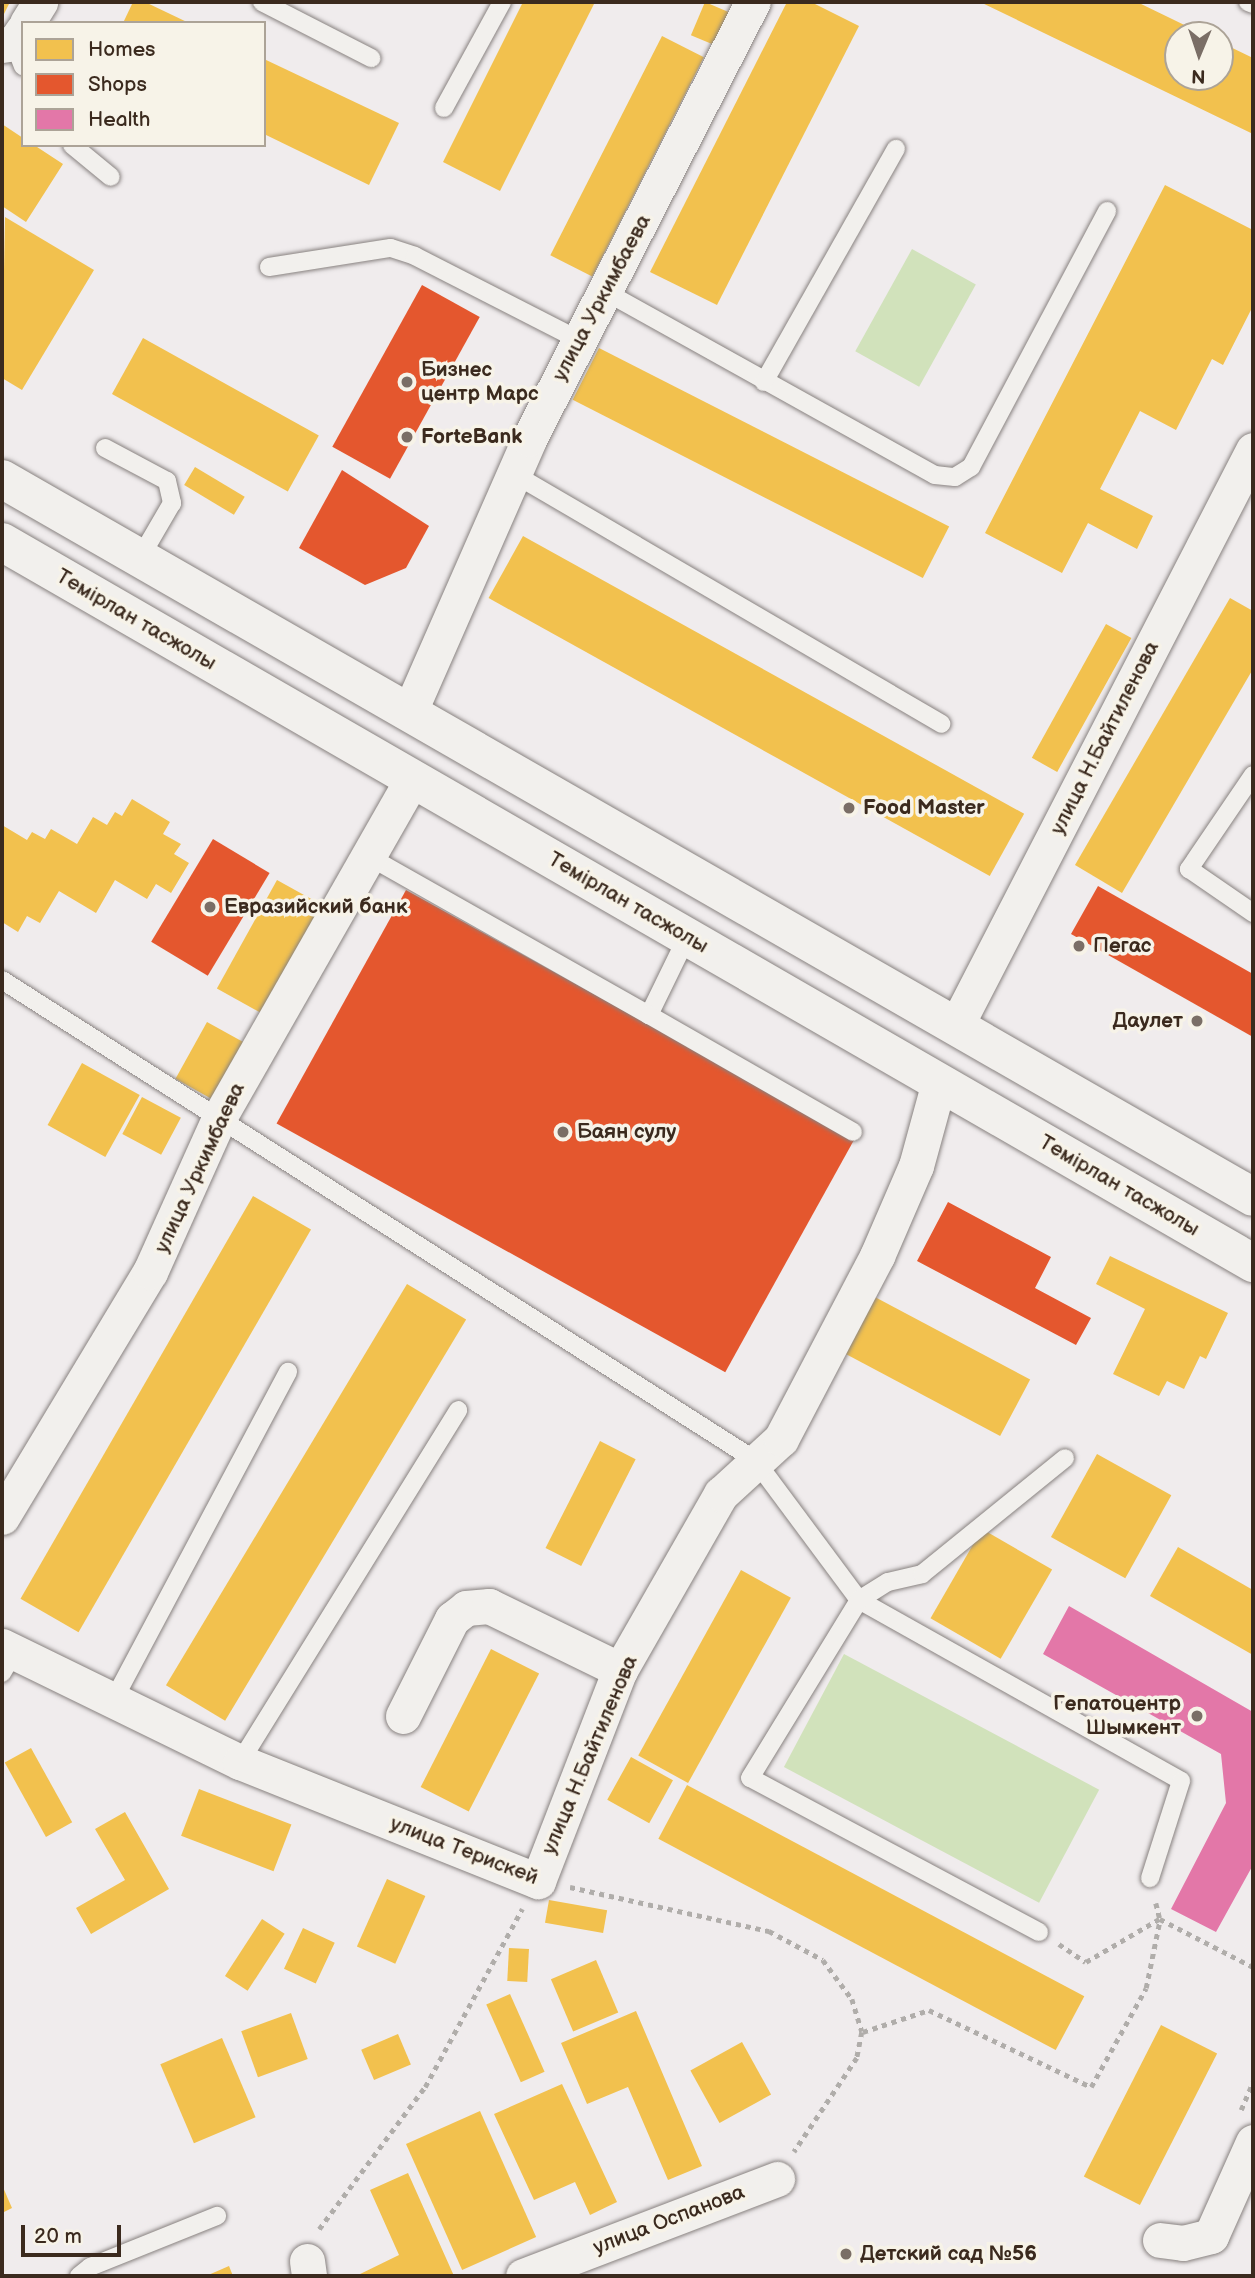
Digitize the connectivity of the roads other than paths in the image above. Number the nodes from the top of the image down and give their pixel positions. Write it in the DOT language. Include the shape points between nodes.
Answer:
graph roads {
  1 [pos="40,2"];
  2 [pos="262,2"];
  3 [pos="502,2"];
  4 [pos="753,2"];
  5 [pos="1248,2"];
  6 [pos="1253,4"];
  7 [pos="29,21"];
  8 [pos="371,58"];
  9 [pos="444,108"];
  10 [pos="74,147"];
  11 [pos="896,149"];
  12 [pos="111,177"];
  13 [pos="1107,211"];
  14 [pos="269,267"];
  15 [pos="606,292"];
  16 [pos="579,340"];
  17 [pos="764,383"];
  18 [pos="105,448"];
  19 [pos="1253,450"];
  20 [pos="514,474"];
  21 [pos="2,479"];
  22 [pos="2,542"];
  23 [pos="140,558"];
  24 [pos="409,712"];
  25 [pos="941,724"];
  26 [pos="1253,775"];
  27 [pos="412,779"];
  28 [pos="369,856"];
  29 [pos="1253,913"];
  30 [pos="687,937"];
  31 [pos="4,986"];
  32 [pos="649,1014"];
  33 [pos="956,1026"];
  34 [pos="939,1082"];
  35 [pos="220,1116"];
  36 [pos="853,1132"];
  37 [pos="1253,1197"];
  38 [pos="1253,1263"];
  39 [pos="288,1372"];
  40 [pos="458,1410"];
  41 [pos="1065,1458"];
  42 [pos="755,1460"];
  43 [pos="11,1480"];
  44 [pos="2,1517"];
  45 [pos="859,1600"];
  46 [pos="6,1657"];
  47 [pos="620,1670"];
  48 [pos="113,1701"];
  49 [pos="403,1716"];
  50 [pos="240,1762"];
  51 [pos="1150,1878"];
  52 [pos="538,1881"];
  53 [pos="1039,1932"];
  54 [pos="1253,2142"];
  55 [pos="777,2179"];
  56 [pos="217,2216"];
  57 [pos="1160,2240"];
  58 [pos="79,2276"];
  59 [pos="523,2276"];
  1 -- 7 [label="street"];
  2 -- 8 [label="lane"];
  3 -- 9 [label="lane"];
  4 -- 15 [label="street, улица Уркимбаева"];
  5 -- 6 [label="lane"];
  10 -- 12 [label="lane"];
  11 -- 17 [label="lane"];
  13 -- 17 [label="lane" via="971,467 955,477 935,475"];
  14 -- 16 [label="lane" via="391,248"];
  15 -- 16 [label="street, улица Уркимбаева"];
  15 -- 17 [label="lane"];
  16 -- 20 [label="street, улица Уркимбаева"];
  18 -- 23 [label="lane" via="167,481 172,503"];
  19 -- 33 [label="street, улица Н.Байтиленова"];
  20 -- 24 [label="street, улица Уркимбаева"];
  20 -- 25 [label="lane"];
  21 -- 23 [label="main road"];
  22 -- 27 [label="main road, Темірлан тасжолы"];
  23 -- 24 [label="main road"];
  24 -- 33 [label="main road"];
  26 -- 29 [label="lane" via="1189,869"];
  27 -- 28 [label="street, улица Уркимбаева"];
  27 -- 30 [label="main road, Темірлан тасжолы"];
  28 -- 32 [label="lane"];
  28 -- 35 [label="street, улица Уркимбаева"];
  30 -- 32 [label="lane"];
  30 -- 34 [label="main road, Темірлан тасжолы"];
  31 -- 35 [label="lane"];
  32 -- 36 [label="lane"];
  33 -- 37 [label="main road"];
  34 -- 38 [label="main road, Темірлан тасжолы"];
  34 -- 42 [label="street, улица Н.Байтиленова" via="916,1166 877,1256 781,1438"];
  35 -- 42 [label="lane"];
  35 -- 43 [label="street, улица Уркимбаева" via="150,1272"];
  39 -- 48 [label="lane"];
  40 -- 50 [label="lane"];
  41 -- 45 [label="lane" via="922,1574 888,1582"];
  42 -- 45 [label="lane"];
  42 -- 47 [label="street, улица Н.Байтиленова" via="721,1494"];
  43 -- 44 [label="street, улица Уркимбаева"];
  45 -- 51 [label="lane" via="1181,1781"];
  45 -- 53 [label="lane" via="750,1778"];
  46 -- 48 [label="street, улица Терискей"];
  47 -- 49 [label="street" via="489,1606 466,1608 452,1619"];
  47 -- 52 [label="street, улица Н.Байтиленова"];
  48 -- 50 [label="street, улица Терискей"];
  50 -- 52 [label="street, улица Терискей"];
  54 -- 57 [label="street" via="1211,2236 1183,2243"];
  55 -- 59 [label="street, улица Оспанова"];
  56 -- 58 [label="lane" via="90,2267"];
}
